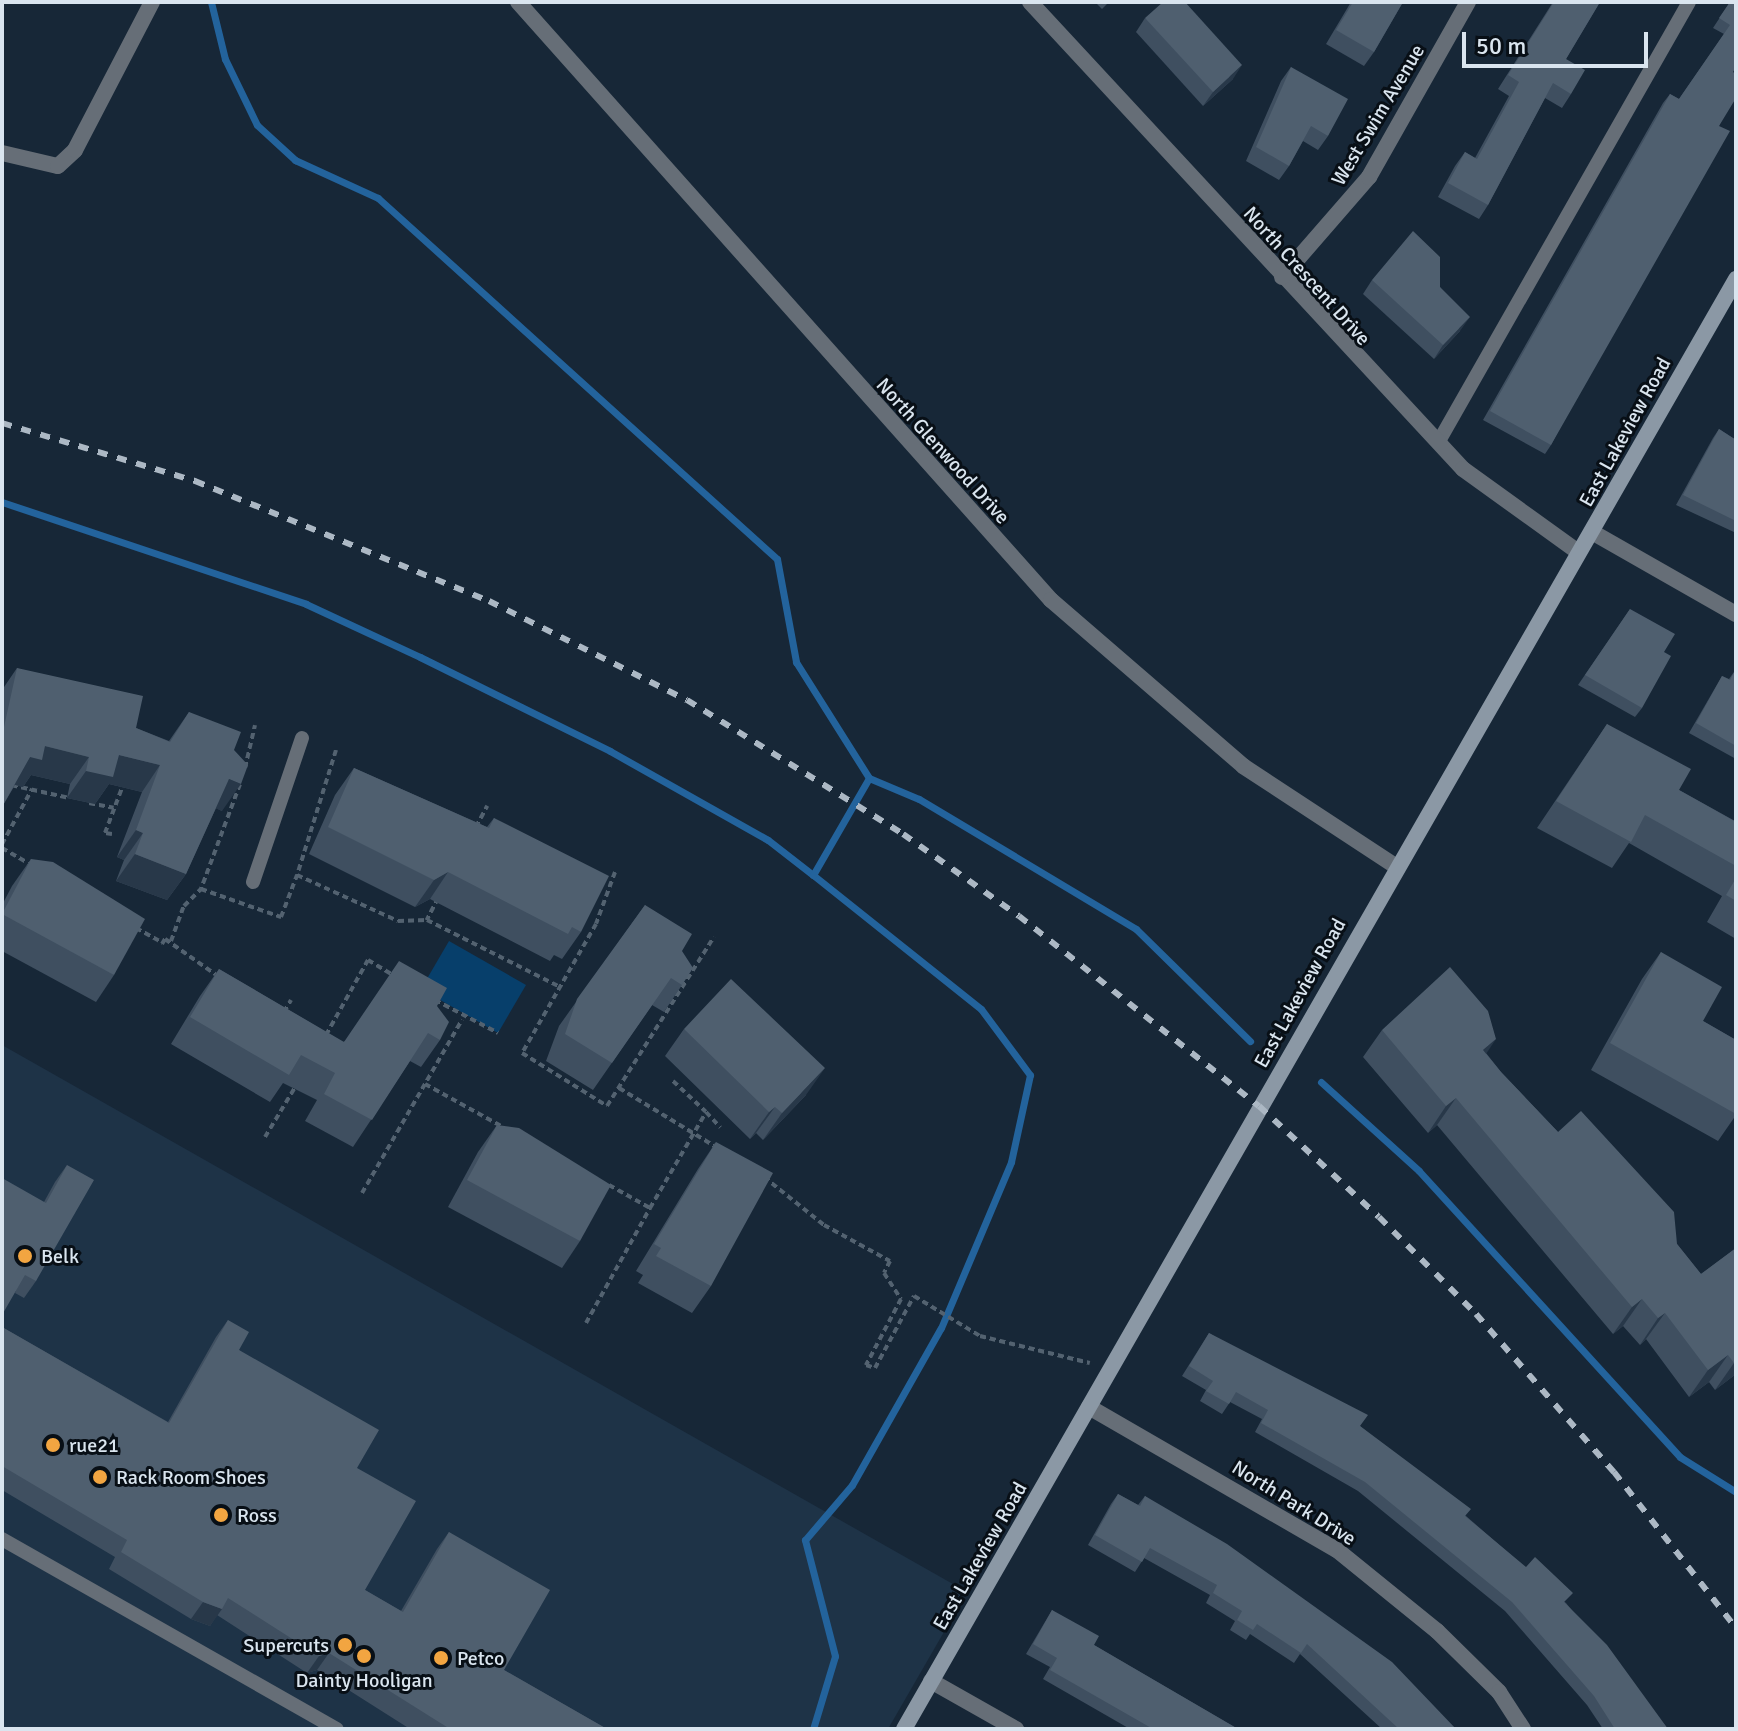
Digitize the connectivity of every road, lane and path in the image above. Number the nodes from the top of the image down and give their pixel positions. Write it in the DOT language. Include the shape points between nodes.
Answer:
graph roads {
  1 [pos="152,2"];
  2 [pos="518,2"];
  3 [pos="1030,2"];
  4 [pos="1468,2"];
  5 [pos="1689,2"];
  6 [pos="2,153"];
  7 [pos="1282,277"];
  8 [pos="1736,279"];
  9 [pos="1439,441"];
  10 [pos="1592,532"];
  11 [pos="1578,552"];
  12 [pos="1736,614"];
  13 [pos="302,738"];
  14 [pos="336,750"];
  15 [pos="128,770"];
  16 [pos="2,783"];
  17 [pos="32,789"];
  18 [pos="487,806"];
  19 [pos="114,808"];
  20 [pos="474,832"];
  21 [pos="112,834"];
  22 [pos="2,846"];
  23 [pos="1395,866"];
  24 [pos="42,872"];
  25 [pos="615,872"];
  26 [pos="253,882"];
  27 [pos="201,889"];
  28 [pos="440,895"];
  29 [pos="122,920"];
  30 [pos="427,920"];
  31 [pos="714,937"];
  32 [pos="171,942"];
  33 [pos="408,984"];
  34 [pos="230,985"];
  35 [pos="560,987"];
  36 [pos="421,991"];
  37 [pos="291,1000"];
  38 [pos="271,1011"];
  39 [pos="281,1017"];
  40 [pos="462,1020"];
  41 [pos="292,1023"];
  42 [pos="498,1033"];
  43 [pos="313,1035"];
  44 [pos="301,1077"];
  45 [pos="673,1081"];
  46 [pos="425,1084"];
  47 [pos="619,1088"];
  48 [pos="706,1112"];
  49 [pos="720,1127"];
  50 [pos="693,1134"];
  51 [pos="518,1135"];
  52 [pos="265,1137"];
  53 [pos="731,1156"];
  54 [pos="755,1171"];
  55 [pos="597,1179"];
  56 [pos="362,1193"];
  57 [pos="650,1208"];
  58 [pos="586,1323"];
  59 [pos="1111,1370"];
  60 [pos="1089,1407"];
  61 [pos="2,1539"];
  62 [pos="931,1681"];
  63 [pos="337,1729"];
  64 [pos="904,1729"];
  65 [pos="1016,1729"];
  66 [pos="1523,1729"];
  1 -- 6 [label="street" via="75,150 58,166"];
  2 -- 23 [label="street, North Glenwood Drive" via="1051,600 1243,766"];
  3 -- 7 [label="street, North Crescent Drive"];
  4 -- 7 [label="street, West Swim Avenue" via="1369,177"];
  5 -- 9 [label="lane"];
  7 -- 9 [label="street, North Crescent Drive"];
  8 -- 10 [label="main road, East Lakeview Road"];
  9 -- 11 [label="street, North Crescent Drive" via="1463,469"];
  10 -- 11 [label="main road, East Lakeview Road"];
  10 -- 12 [label="street"];
  11 -- 23 [label="main road, East Lakeview Road"];
  13 -- 26 [label="lane"];
  14 -- 30 [label="path" via="297,875 398,921"];
  15 -- 19 [label="path"];
  16 -- 17 [label="path"];
  17 -- 19 [label="path"];
  17 -- 22 [label="path"];
  18 -- 20 [label="path"];
  19 -- 21 [label="path" via="105,833"];
  22 -- 24 [label="path"];
  23 -- 59 [label="main road, East Lakeview Road"];
  25 -- 35 [label="path"];
  27 -- 32 [label="path" via="184,906"];
  28 -- 30 [label="path"];
  29 -- 32 [label="path" via="162,944"];
  30 -- 35 [label="path"];
  31 -- 47 [label="path"];
  32 -- 34 [label="path"];
  33 -- 43 [label="path" via="368,960 323,1041"];
  35 -- 47 [label="path" via="522,1053 607,1106"];
  36 -- 40 [label="path"];
  37 -- 39 [label="path"];
  38 -- 39 [label="path"];
  39 -- 41 [label="path"];
  40 -- 42 [label="path"];
  40 -- 46 [label="path"];
  44 -- 52 [label="path"];
  45 -- 48 [label="path"];
  46 -- 51 [label="path"];
  46 -- 56 [label="path"];
  47 -- 50 [label="path"];
  48 -- 49 [label="path"];
  48 -- 50 [label="path"];
  50 -- 53 [label="path"];
  50 -- 57 [label="path"];
  54 -- 59 [label="path" via="824,1225 890,1261 884,1273 901,1299 866,1365 875,1368 914,1296 980,1336"];
  55 -- 57 [label="path"];
  57 -- 58 [label="path"];
  59 -- 60 [label="main road, East Lakeview Road"];
  60 -- 62 [label="main road, East Lakeview Road"];
  60 -- 66 [label="street, North Park Drive" via="1337,1550 1437,1631 1499,1692"];
  61 -- 63 [label="lane"];
  62 -- 64 [label="main road, East Lakeview Road"];
  62 -- 65 [label="street"];
}
